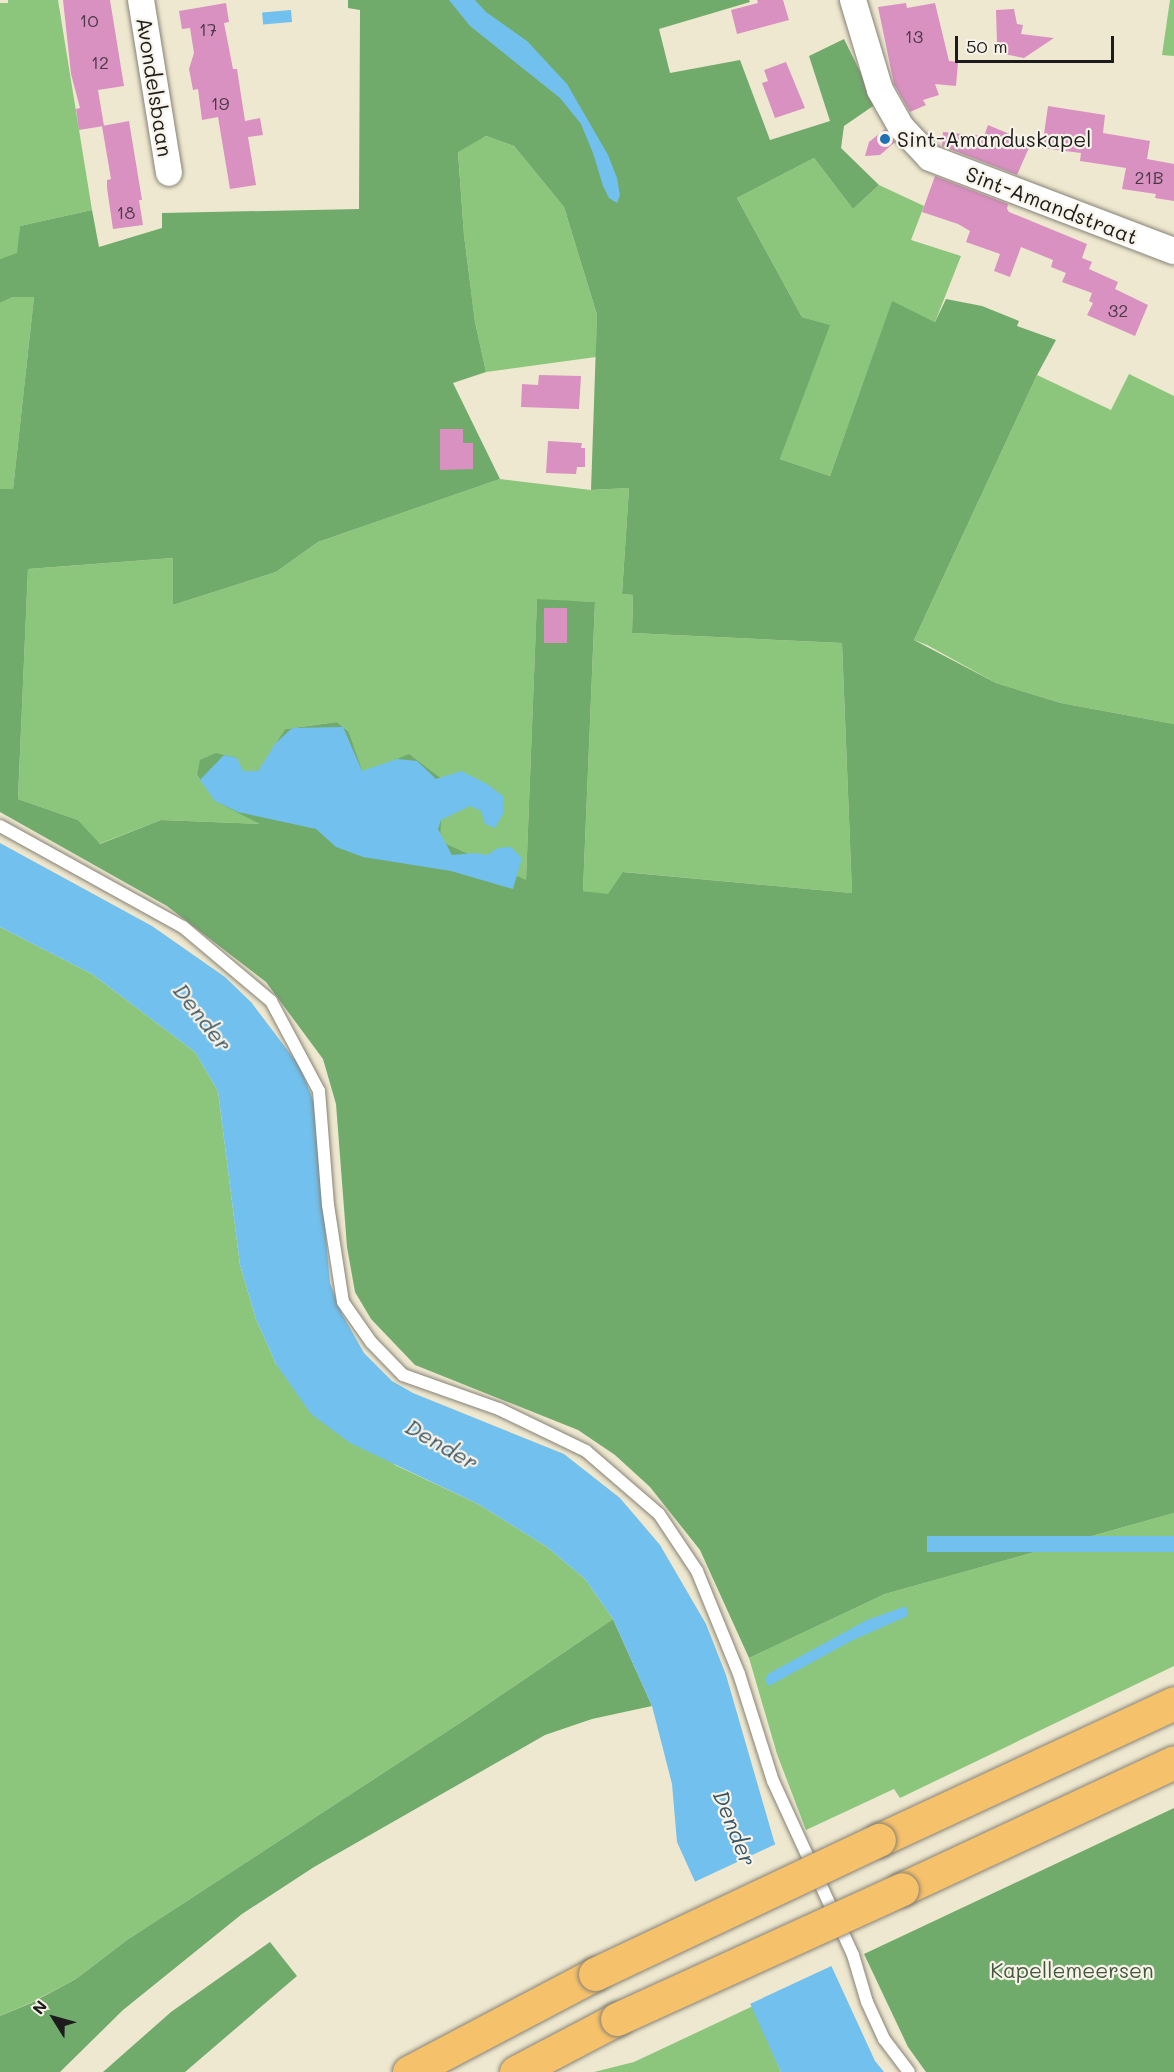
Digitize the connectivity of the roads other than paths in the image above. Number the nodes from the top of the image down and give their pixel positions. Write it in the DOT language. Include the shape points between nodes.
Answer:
graph roads {
  1 [pos="141,0"];
  2 [pos="853,0"];
  3 [pos="169,173"];
  4 [pos="1174,251"];
  5 [pos="0,826"];
  6 [pos="1174,1703"];
  7 [pos="1174,1762"];
  8 [pos="409,2072"];
  9 [pos="516,2072"];
  10 [pos="909,2072"];
  1 -- 3 [label="street, Avondelsbaan"];
  2 -- 4 [label="street, Sint-Amandstraat" via="880,90 901,127 930,158"];
  5 -- 10 [label="lane" via="183,927 271,1000 320,1091 328,1205 343,1302 371,1342 403,1374 499,1409 586,1451 659,1514 697,1571 739,1674 773,1781 853,1955 867,2002 884,2039"];
  6 -- 8 [label="highway, bridge" via="595,1974"];
  7 -- 9 [label="highway, bridge" via="618,2019"];
}
